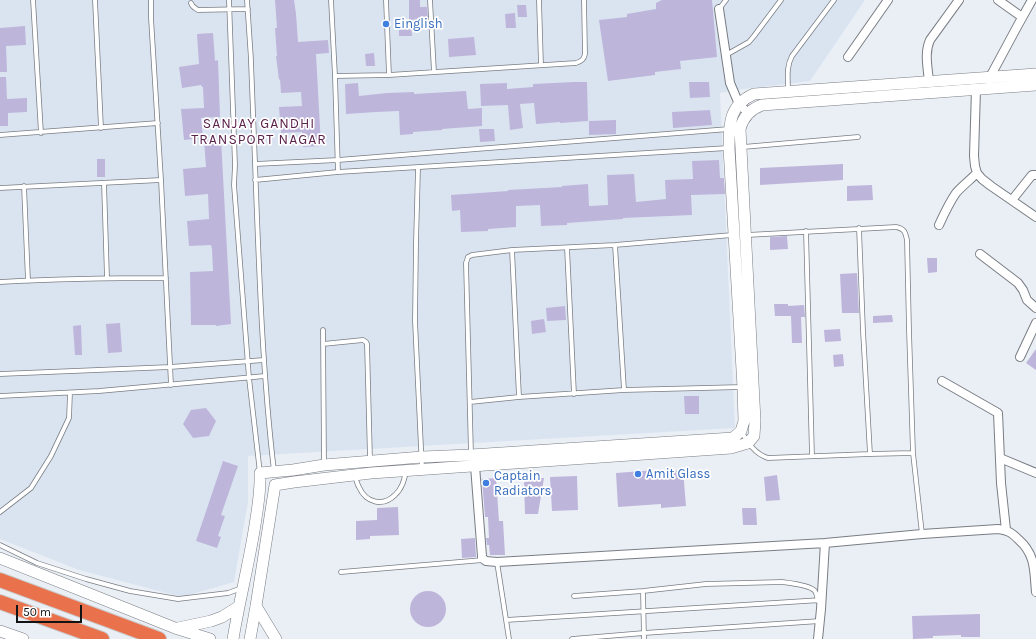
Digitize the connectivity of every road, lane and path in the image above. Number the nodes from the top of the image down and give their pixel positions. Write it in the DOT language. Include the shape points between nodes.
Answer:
graph roads {
  1 [pos="33,0"];
  2 [pos="94,0"];
  3 [pos="151,0"];
  4 [pos="229,0"];
  5 [pos="247,0"];
  6 [pos="331,0"];
  7 [pos="386,0"];
  8 [pos="430,0"];
  9 [pos="539,0"];
  10 [pos="584,0"];
  11 [pos="726,0"];
  12 [pos="781,0"];
  13 [pos="834,0"];
  14 [pos="888,0"];
  15 [pos="959,0"];
  16 [pos="998,0"];
  17 [pos="1032,0"];
  18 [pos="191,3"];
  19 [pos="229,9"];
  20 [pos="248,9"];
  21 [pos="720,9"];
  22 [pos="1022,17"];
  23 [pos="725,55"];
  24 [pos="848,57"];
  25 [pos="541,65"];
  26 [pos="434,72"];
  27 [pos="1036,74"];
  28 [pos="390,75"];
  29 [pos="335,76"];
  30 [pos="990,77"];
  31 [pos="929,82"];
  32 [pos="1036,85"];
  33 [pos="990,88"];
  34 [pos="976,89"];
  35 [pos="788,92"];
  36 [pos="739,104"];
  37 [pos="748,113"];
  38 [pos="158,123"];
  39 [pos="101,128"];
  40 [pos="734,129"];
  41 [pos="41,133"];
  42 [pos="0,135"];
  43 [pos="858,137"];
  44 [pos="741,147"];
  45 [pos="729,148"];
  46 [pos="338,160"];
  47 [pos="255,164"];
  48 [pos="418,168"];
  49 [pos="338,172"];
  50 [pos="977,173"];
  51 [pos="1036,175"];
  52 [pos="161,180"];
  53 [pos="255,180"];
  54 [pos="104,183"];
  55 [pos="24,186"];
  56 [pos="0,188"];
  57 [pos="1012,200"];
  58 [pos="1036,217"];
  59 [pos="939,225"];
  60 [pos="859,228"];
  61 [pos="806,232"];
  62 [pos="740,235"];
  63 [pos="615,244"];
  64 [pos="567,248"];
  65 [pos="512,250"];
  66 [pos="980,254"];
  67 [pos="107,278"];
  68 [pos="166,278"];
  69 [pos="28,281"];
  70 [pos="0,282"];
  71 [pos="1036,308"];
  72 [pos="1036,323"];
  73 [pos="323,330"];
  74 [pos="323,344"];
  75 [pos="1020,357"];
  76 [pos="264,360"];
  77 [pos="248,362"];
  78 [pos="170,367"];
  79 [pos="0,374"];
  80 [pos="266,376"];
  81 [pos="249,378"];
  82 [pos="942,381"];
  83 [pos="171,384"];
  84 [pos="743,388"];
  85 [pos="624,390"];
  86 [pos="70,393"];
  87 [pos="574,394"];
  88 [pos="0,396"];
  89 [pos="519,397"];
  90 [pos="470,402"];
  91 [pos="741,431"];
  92 [pos="748,443"];
  93 [pos="914,453"];
  94 [pos="471,454"];
  95 [pos="870,454"];
  96 [pos="812,456"];
  97 [pos="422,457"];
  98 [pos="1000,458"];
  99 [pos="324,465"];
  100 [pos="475,466"];
  101 [pos="370,467"];
  102 [pos="422,469"];
  103 [pos="407,470"];
  104 [pos="274,472"];
  105 [pos="260,473"];
  106 [pos="1036,473"];
  107 [pos="355,475"];
  108 [pos="275,485"];
  109 [pos="261,487"];
  110 [pos="0,512"];
  111 [pos="1006,530"];
  112 [pos="922,534"];
  113 [pos="825,543"];
  114 [pos="0,545"];
  115 [pos="0,558"];
  116 [pos="484,560"];
  117 [pos="497,562"];
  118 [pos="342,572"];
  119 [pos="0,580"];
  120 [pos="242,588"];
  121 [pos="643,591"];
  122 [pos="1036,592"];
  123 [pos="574,596"];
  124 [pos="820,601"];
  125 [pos="0,602"];
  126 [pos="238,606"];
  127 [pos="256,606"];
  128 [pos="644,611"];
  129 [pos="506,620"];
  130 [pos="820,621"];
  131 [pos="175,628"];
  132 [pos="0,631"];
  133 [pos="644,633"];
  134 [pos="23,639"];
  135 [pos="102,639"];
  136 [pos="159,639"];
  137 [pos="210,639"];
  138 [pos="233,639"];
  139 [pos="250,639"];
  140 [pos="276,639"];
  141 [pos="509,639"];
  142 [pos="572,639"];
  143 [pos="644,639"];
  144 [pos="818,639"];
  1 -- 41 [label="lane"];
  2 -- 39 [label="lane"];
  3 -- 38 [label="lane"];
  4 -- 19 [label="lane"];
  5 -- 20 [label="lane"];
  6 -- 29 [label="lane"];
  7 -- 28 [label="lane"];
  8 -- 26 [label="lane"];
  9 -- 25 [label="lane"];
  10 -- 25 [label="lane" via="585,58 576,63"];
  11 -- 21 [label="lane"];
  12 -- 23 [label="lane" via="749,42"];
  13 -- 35 [label="lane" via="789,62"];
  14 -- 24 [label="street"];
  15 -- 31 [label="street" via="927,47"];
  16 -- 22 [label="street"];
  17 -- 22 [label="street"];
  18 -- 19 [label="lane" via="198,10"];
  19 -- 20 [label="lane"];
  19 -- 77 [label="lane" via="234,185"];
  20 -- 47 [label="lane"];
  21 -- 23 [label="street"];
  22 -- 30 [label="street"];
  23 -- 36 [label="street" via="730,83"];
  25 -- 26 [label="lane"];
  26 -- 28 [label="lane"];
  27 -- 30 [label="main road"];
  28 -- 29 [label="lane"];
  29 -- 46 [label="lane"];
  30 -- 31 [label="main road"];
  30 -- 33 [label="street"];
  31 -- 35 [label="main road"];
  32 -- 33 [label="main road"];
  33 -- 34 [label="main road"];
  34 -- 37 [label="main road" via="762,105"];
  34 -- 50 [label="street" via="974,156"];
  35 -- 36 [label="main road" via="754,94"];
  36 -- 37 [label="street"];
  36 -- 40 [label="main road" via="732,114"];
  37 -- 40 [label="main road"];
  38 -- 39 [label="lane"];
  38 -- 52 [label="lane"];
  39 -- 41 [label="lane"];
  40 -- 44 [label="main road"];
  40 -- 45 [label="main road"];
  40 -- 46 [label="lane"];
  41 -- 42 [label="lane"];
  43 -- 44 [label="lane"];
  44 -- 45 [label="lane"];
  44 -- 62 [label="main road"];
  45 -- 48 [label="lane"];
  45 -- 62 [label="main road"];
  46 -- 47 [label="lane"];
  46 -- 49 [label="lane"];
  47 -- 53 [label="lane"];
  48 -- 49 [label="lane"];
  48 -- 97 [label="lane" via="415,321"];
  49 -- 53 [label="lane"];
  50 -- 57 [label="street"];
  50 -- 59 [label="street" via="956,193"];
  51 -- 57 [label="street" via="1032,175"];
  52 -- 54 [label="lane"];
  52 -- 68 [label="lane"];
  53 -- 76 [label="lane"];
  54 -- 55 [label="lane"];
  54 -- 67 [label="lane"];
  55 -- 56 [label="lane"];
  55 -- 69 [label="lane"];
  57 -- 58 [label="street"];
  60 -- 61 [label="lane"];
  60 -- 93 [label="lane" via="901,228 907,240"];
  60 -- 95 [label="lane"];
  61 -- 62 [label="lane"];
  61 -- 96 [label="lane"];
  62 -- 63 [label="lane"];
  62 -- 84 [label="main road"];
  62 -- 92 [label="main road" via="755,421 754,436"];
  63 -- 64 [label="lane"];
  63 -- 85 [label="lane"];
  64 -- 65 [label="lane"];
  64 -- 87 [label="lane"];
  65 -- 89 [label="lane"];
  65 -- 90 [label="lane" via="472,255 467,260"];
  66 -- 71 [label="street" via="1018,283 1027,300"];
  67 -- 68 [label="lane"];
  67 -- 69 [label="lane"];
  68 -- 78 [label="lane"];
  69 -- 70 [label="lane"];
  72 -- 75 [label="street"];
  73 -- 74 [label="lane"];
  74 -- 99 [label="lane"];
  74 -- 101 [label="lane" via="363,340 367,344"];
  76 -- 77 [label="lane"];
  76 -- 80 [label="lane"];
  77 -- 78 [label="lane"];
  77 -- 81 [label="lane"];
  78 -- 79 [label="lane"];
  78 -- 83 [label="lane"];
  80 -- 81 [label="lane"];
  80 -- 104 [label="lane"];
  81 -- 83 [label="lane"];
  81 -- 105 [label="lane"];
  82 -- 98 [label="street" via="998,413"];
  83 -- 86 [label="lane"];
  84 -- 85 [label="lane"];
  84 -- 91 [label="main road" via="744,420"];
  85 -- 87 [label="lane"];
  86 -- 88 [label="lane"];
  86 -- 110 [label="lane" via="69,418 50,456 31,488"];
  87 -- 89 [label="lane"];
  89 -- 90 [label="lane"];
  90 -- 94 [label="lane"];
  91 -- 92 [label="lane"];
  91 -- 94 [label="main road" via="733,438"];
  92 -- 96 [label="lane" via="757,453 768,458"];
  92 -- 100 [label="main road" via="731,448"];
  93 -- 95 [label="lane"];
  93 -- 112 [label="lane"];
  94 -- 97 [label="main road"];
  94 -- 100 [label="street"];
  95 -- 96 [label="lane"];
  97 -- 101 [label="main road"];
  97 -- 102 [label="lane"];
  98 -- 106 [label="street"];
  98 -- 111 [label="street"];
  99 -- 101 [label="main road"];
  99 -- 104 [label="main road"];
  100 -- 102 [label="main road"];
  100 -- 116 [label="street"];
  101 -- 103 [label="main road"];
  101 -- 107 [label="main road"];
  102 -- 103 [label="main road"];
  103 -- 107 [label="lane" via="404,483 396,495 386,501 375,502 366,497 359,488"];
  104 -- 105 [label="main road"];
  104 -- 108 [label="main road"];
  105 -- 109 [label="main road"];
  107 -- 108 [label="main road"];
  108 -- 109 [label="main road"];
  108 -- 127 [label="main road"];
  109 -- 120 [label="main road"];
  111 -- 112 [label="street"];
  111 -- 122 [label="street" via="1028,548 1033,564"];
  112 -- 113 [label="street"];
  113 -- 117 [label="street"];
  113 -- 124 [label="street"];
  114 -- 120 [label="lane" via="37,563 130,591 178,599 228,593"];
  115 -- 131 [label="main road"];
  116 -- 117 [label="street"];
  116 -- 118 [label="lane"];
  117 -- 129 [label="lane"];
  119 -- 136 [label="highway"];
  120 -- 126 [label="main road"];
  121 -- 123 [label="lane"];
  121 -- 124 [label="lane" via="706,584 782,582 810,588 815,591"];
  121 -- 128 [label="lane"];
  124 -- 128 [label="lane"];
  124 -- 130 [label="street"];
  125 -- 135 [label="highway"];
  126 -- 131 [label="main road" via="211,621"];
  126 -- 138 [label="main road"];
  127 -- 139 [label="main road"];
  127 -- 140 [label="main road"];
  128 -- 129 [label="lane"];
  128 -- 133 [label="lane"];
  129 -- 141 [label="lane"];
  130 -- 133 [label="lane"];
  130 -- 144 [label="street"];
  131 -- 137 [label="main road"];
  132 -- 134 [label="main road"];
  133 -- 142 [label="lane"];
  133 -- 143 [label="lane"];
}
